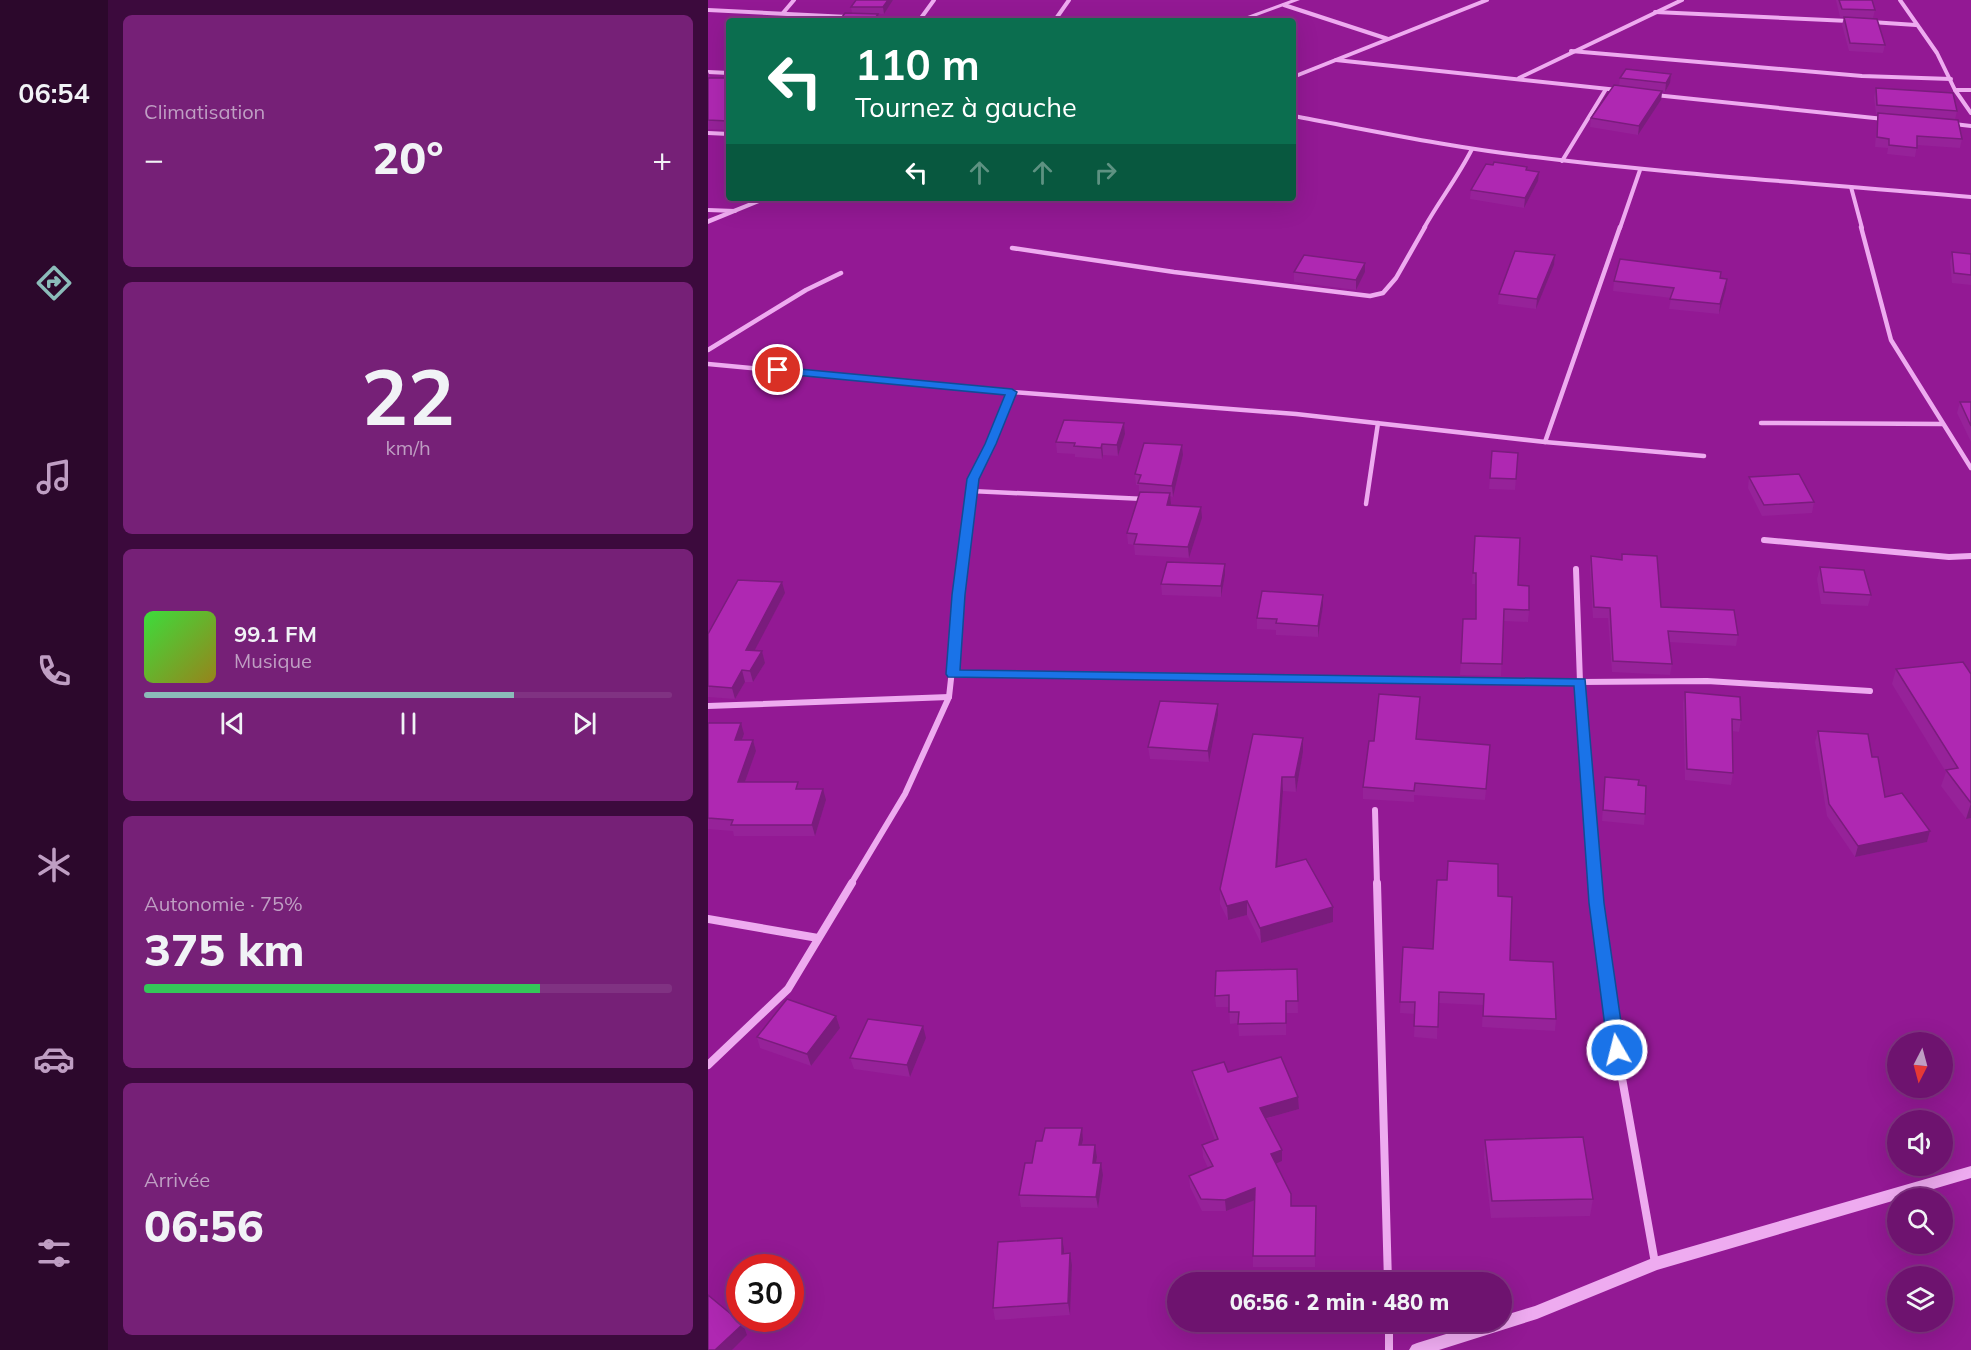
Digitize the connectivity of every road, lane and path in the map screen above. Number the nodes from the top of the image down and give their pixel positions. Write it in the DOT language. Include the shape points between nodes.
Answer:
graph roads {
  1 [pos="794,0"];
  2 [pos="934,0"];
  3 [pos="1069,0"];
  4 [pos="1297,0"];
  5 [pos="1487,0"];
  6 [pos="1682,0"];
  7 [pos="1900,0"];
  8 [pos="1284,5"];
  9 [pos="708,10"];
  10 [pos="1655,12"];
  11 [pos="783,13"];
  12 [pos="827,17"];
  13 [pos="850,17"];
  14 [pos="862,18"];
  15 [pos="921,18"];
  16 [pos="1056,18"];
  17 [pos="1246,18"];
  18 [pos="1857,22"];
  19 [pos="1869,22"];
  20 [pos="1916,25"];
  21 [pos="1388,39"];
  22 [pos="1570,51"];
  23 [pos="1336,60"];
  24 [pos="708,72"];
  25 [pos="726,73"];
  26 [pos="1296,76"];
  27 [pos="1518,79"];
  28 [pos="1951,79"];
  29 [pos="1606,89"];
  30 [pos="1955,90"];
  31 [pos="1971,90"];
  32 [pos="1627,91"];
  33 [pos="1648,94"];
  34 [pos="1971,113"];
  35 [pos="1296,117"];
  36 [pos="1894,119"];
  37 [pos="1949,124"];
  38 [pos="1971,126"];
  39 [pos="708,133"];
  40 [pos="726,134"];
  41 [pos="1472,149"];
  42 [pos="1562,161"];
  43 [pos="1640,170"];
  44 [pos="1851,187"];
  45 [pos="1971,197"];
  46 [pos="760,201"];
  47 [pos="708,210"];
  48 [pos="736,211"];
  49 [pos="708,222"];
  50 [pos="1012,248"];
  51 [pos="841,273"];
  52 [pos="708,350"];
  53 [pos="708,364"];
  54 [pos="1012,392"];
  55 [pos="1378,423"];
  56 [pos="1761,423"];
  57 [pos="1943,424"];
  58 [pos="1545,442"];
  59 [pos="1704,456"];
  60 [pos="1971,468"];
  61 [pos="971,491"];
  62 [pos="1147,499"];
  63 [pos="1366,504"];
  64 [pos="1764,540"];
  65 [pos="1971,556"];
  66 [pos="1576,569"];
  67 [pos="953,674"];
  68 [pos="1580,682"];
  69 [pos="1870,691"];
  70 [pos="949,697"];
  71 [pos="708,706"];
  72 [pos="1375,810"];
  73 [pos="708,919"];
  74 [pos="818,938"];
  75 [pos="708,1065"];
  76 [pos="1971,1172"];
  77 [pos="1655,1264"];
  78 [pos="1388,1272"];
  79 [pos="1389,1332"];
  80 [pos="1389,1350"];
  81 [pos="1417,1350"];
  1 -- 11 [label="street"];
  2 -- 15 [label="street"];
  3 -- 16 [label="street"];
  4 -- 8 [label="street"];
  5 -- 21 [label="street"];
  6 -- 10 [label="street"];
  7 -- 20 [label="street"];
  8 -- 17 [label="street"];
  8 -- 21 [label="street"];
  9 -- 11 [label="street"];
  10 -- 18 [label="street"];
  10 -- 22 [label="street"];
  11 -- 12 [label="street"];
  12 -- 13 [label="street"];
  14 -- 15 [label="street"];
  19 -- 20 [label="street"];
  20 -- 28 [label="street"];
  21 -- 23 [label="street"];
  22 -- 27 [label="street"];
  22 -- 28 [label="street" via="1862,76"];
  23 -- 26 [label="street"];
  23 -- 27 [label="street"];
  24 -- 25 [label="street"];
  27 -- 29 [label="street"];
  28 -- 30 [label="street"];
  29 -- 32 [label="street"];
  29 -- 42 [label="street"];
  30 -- 31 [label="street"];
  30 -- 34 [label="street"];
  33 -- 36 [label="street"];
  35 -- 41 [label="street"];
  37 -- 38 [label="street"];
  39 -- 40 [label="street"];
  41 -- 42 [label="street"];
  41 -- 50 [label="street" via="1396,278 1383,293 1370,296"];
  42 -- 43 [label="street"];
  43 -- 44 [label="street"];
  43 -- 58 [label="street"];
  44 -- 45 [label="street"];
  44 -- 57 [label="street" via="1891,340"];
  46 -- 48 [label="street"];
  47 -- 48 [label="street"];
  48 -- 49 [label="street"];
  51 -- 52 [label="street"];
  53 -- 54 [label="street"];
  54 -- 55 [label="street"];
  54 -- 61 [label="street"];
  55 -- 58 [label="street"];
  55 -- 63 [label="street"];
  56 -- 57 [label="street"];
  57 -- 60 [label="street"];
  58 -- 59 [label="street"];
  61 -- 62 [label="street"];
  61 -- 67 [label="street"];
  64 -- 65 [label="street"];
  66 -- 68 [label="street"];
  67 -- 68 [label="street"];
  67 -- 70 [label="street"];
  68 -- 69 [label="street" via="1707,681"];
  68 -- 77 [label="street" via="1596,903"];
  70 -- 71 [label="street"];
  70 -- 74 [label="street" via="905,794"];
  72 -- 78 [label="street"];
  73 -- 74 [label="street"];
  74 -- 75 [label="street" via="788,989"];
  76 -- 77 [label="street"];
  77 -- 81 [label="street" via="1537,1312"];
  79 -- 80 [label="street"];
}
